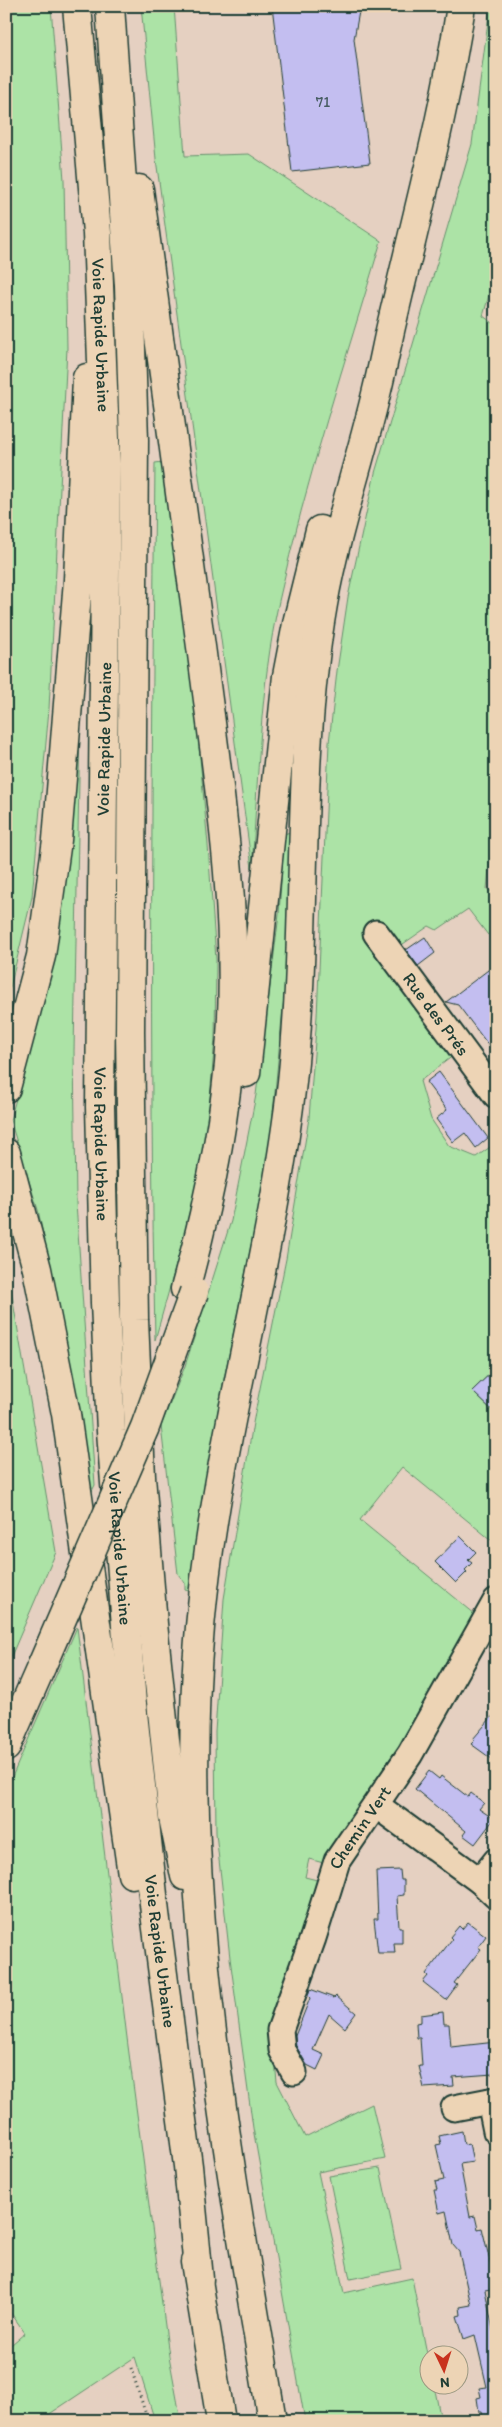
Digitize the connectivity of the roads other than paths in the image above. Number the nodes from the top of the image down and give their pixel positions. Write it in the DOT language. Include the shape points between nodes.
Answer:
graph roads {
  1 [pos="77,6"];
  2 [pos="110,6"];
  3 [pos="114,6"];
  4 [pos="461,6"];
  5 [pos="87,117"];
  6 [pos="392,318"];
  7 [pos="376,933"];
  8 [pos="6,1088"];
  9 [pos="496,1095"];
  10 [pos="6,1153"];
  11 [pos="189,1291"];
  12 [pos="496,1601"];
  13 [pos="40,1656"];
  14 [pos="6,1720"];
  15 [pos="6,1748"];
  16 [pos="376,1805"];
  17 [pos="496,1861"];
  18 [pos="488,1889"];
  19 [pos="206,1986"];
  20 [pos="294,2072"];
  21 [pos="493,2100"];
  22 [pos="454,2108"];
  23 [pos="496,2131"];
  24 [pos="198,2278"];
  25 [pos="221,2421"];
  26 [pos="272,2421"];
  1 -- 5 [label="highway, Voie Rapide Urbaine"];
  2 -- 19 [label="highway, Voie Rapide Urbaine" via="134,412 130,1107 141,1477 173,1817"];
  3 -- 11 [label="highway" via="210,721 231,922 232,1006 226,1095 211,1190"];
  4 -- 6 [label="highway" via="434,152"];
  5 -- 8 [label="highway" via="86,412 74,640 53,874 41,956"];
  5 -- 24 [label="highway, Voie Rapide Urbaine" via="102,318 106,464 100,1107 111,1431 132,1704 187,2156"];
  6 -- 11 [label="highway" via="362,387 298,618 287,676 245,1082 224,1196"];
  6 -- 19 [label="highway" via="377,392 340,522 318,634 307,749 292,1079 277,1182 214,1519 202,1612 194,1768"];
  7 -- 9 [label="street, Rue des Prés"];
  10 -- 24 [label="highway" via="37,1269 66,1414 169,2124"];
  11 -- 13 [label="highway, bridge" via="145,1427"];
  12 -- 16 [label="street, Chemin Vert" via="410,1754"];
  13 -- 14 [label="highway"];
  13 -- 15 [label="highway"];
  16 -- 18 [label="street"];
  16 -- 20 [label="street, Chemin Vert" via="337,1861 281,2024 280,2044"];
  17 -- 18 [label="street"];
  19 -- 26 [label="highway" via="223,2116"];
  21 -- 22 [label="street"];
  21 -- 23 [label="street"];
  24 -- 25 [label="highway"];
}
